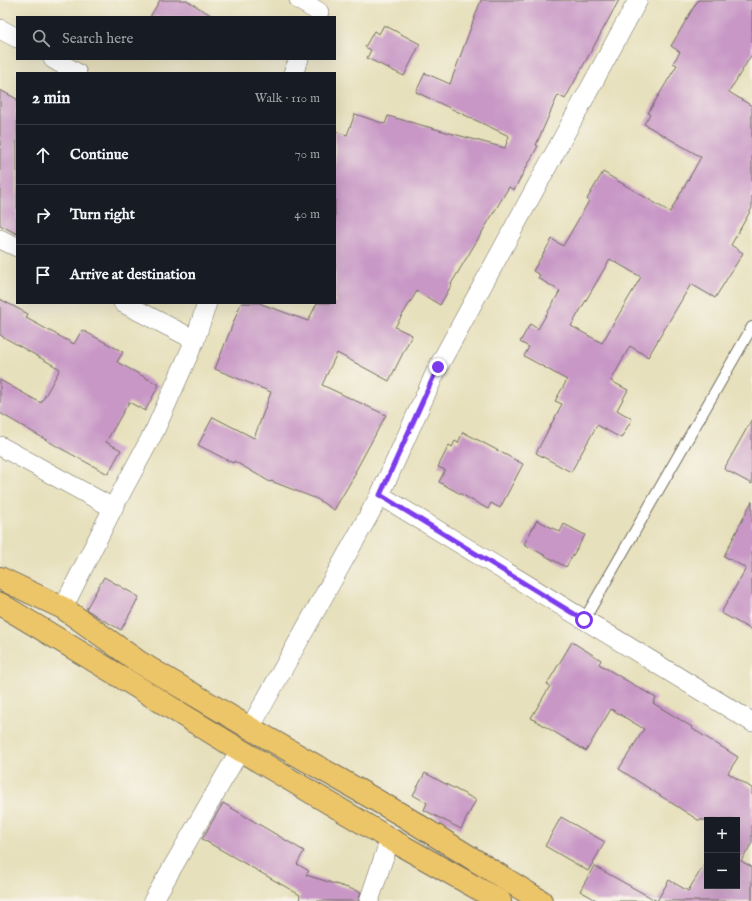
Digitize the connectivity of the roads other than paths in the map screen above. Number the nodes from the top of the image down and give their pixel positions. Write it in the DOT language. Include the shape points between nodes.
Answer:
graph roads {
  1 [pos="299,0"];
  2 [pos="638,0"];
  3 [pos="321,10"];
  4 [pos="0,29"];
  5 [pos="16,37"];
  6 [pos="55,60"];
  7 [pos="300,60"];
  8 [pos="75,72"];
  9 [pos="294,72"];
  10 [pos="0,238"];
  11 [pos="16,246"];
  12 [pos="125,304"];
  13 [pos="207,304"];
  14 [pos="752,327"];
  15 [pos="195,340"];
  16 [pos="0,446"];
  17 [pos="380,495"];
  18 [pos="113,508"];
  19 [pos="0,578"];
  20 [pos="0,604"];
  21 [pos="64,608"];
  22 [pos="584,620"];
  23 [pos="752,722"];
  24 [pos="250,728"];
  25 [pos="240,750"];
  26 [pos="390,839"];
  27 [pos="153,901"];
  28 [pos="369,901"];
  29 [pos="500,901"];
  30 [pos="541,901"];
  1 -- 3 [label="street"];
  2 -- 17 [label="street" via="438,367"];
  4 -- 5 [label="street"];
  6 -- 8 [label="street"];
  7 -- 9 [label="street"];
  10 -- 11 [label="street"];
  12 -- 15 [label="street"];
  13 -- 15 [label="street"];
  14 -- 22 [label="lane"];
  15 -- 18 [label="street" via="154,430"];
  16 -- 18 [label="street"];
  17 -- 22 [label="street"];
  17 -- 24 [label="street"];
  18 -- 21 [label="street"];
  19 -- 21 [label="main road"];
  20 -- 25 [label="main road"];
  21 -- 24 [label="main road" via="139,662"];
  22 -- 23 [label="street"];
  24 -- 30 [label="main road" via="402,815"];
  25 -- 26 [label="main road"];
  25 -- 27 [label="street"];
  26 -- 28 [label="street"];
  26 -- 29 [label="main road"];
}
